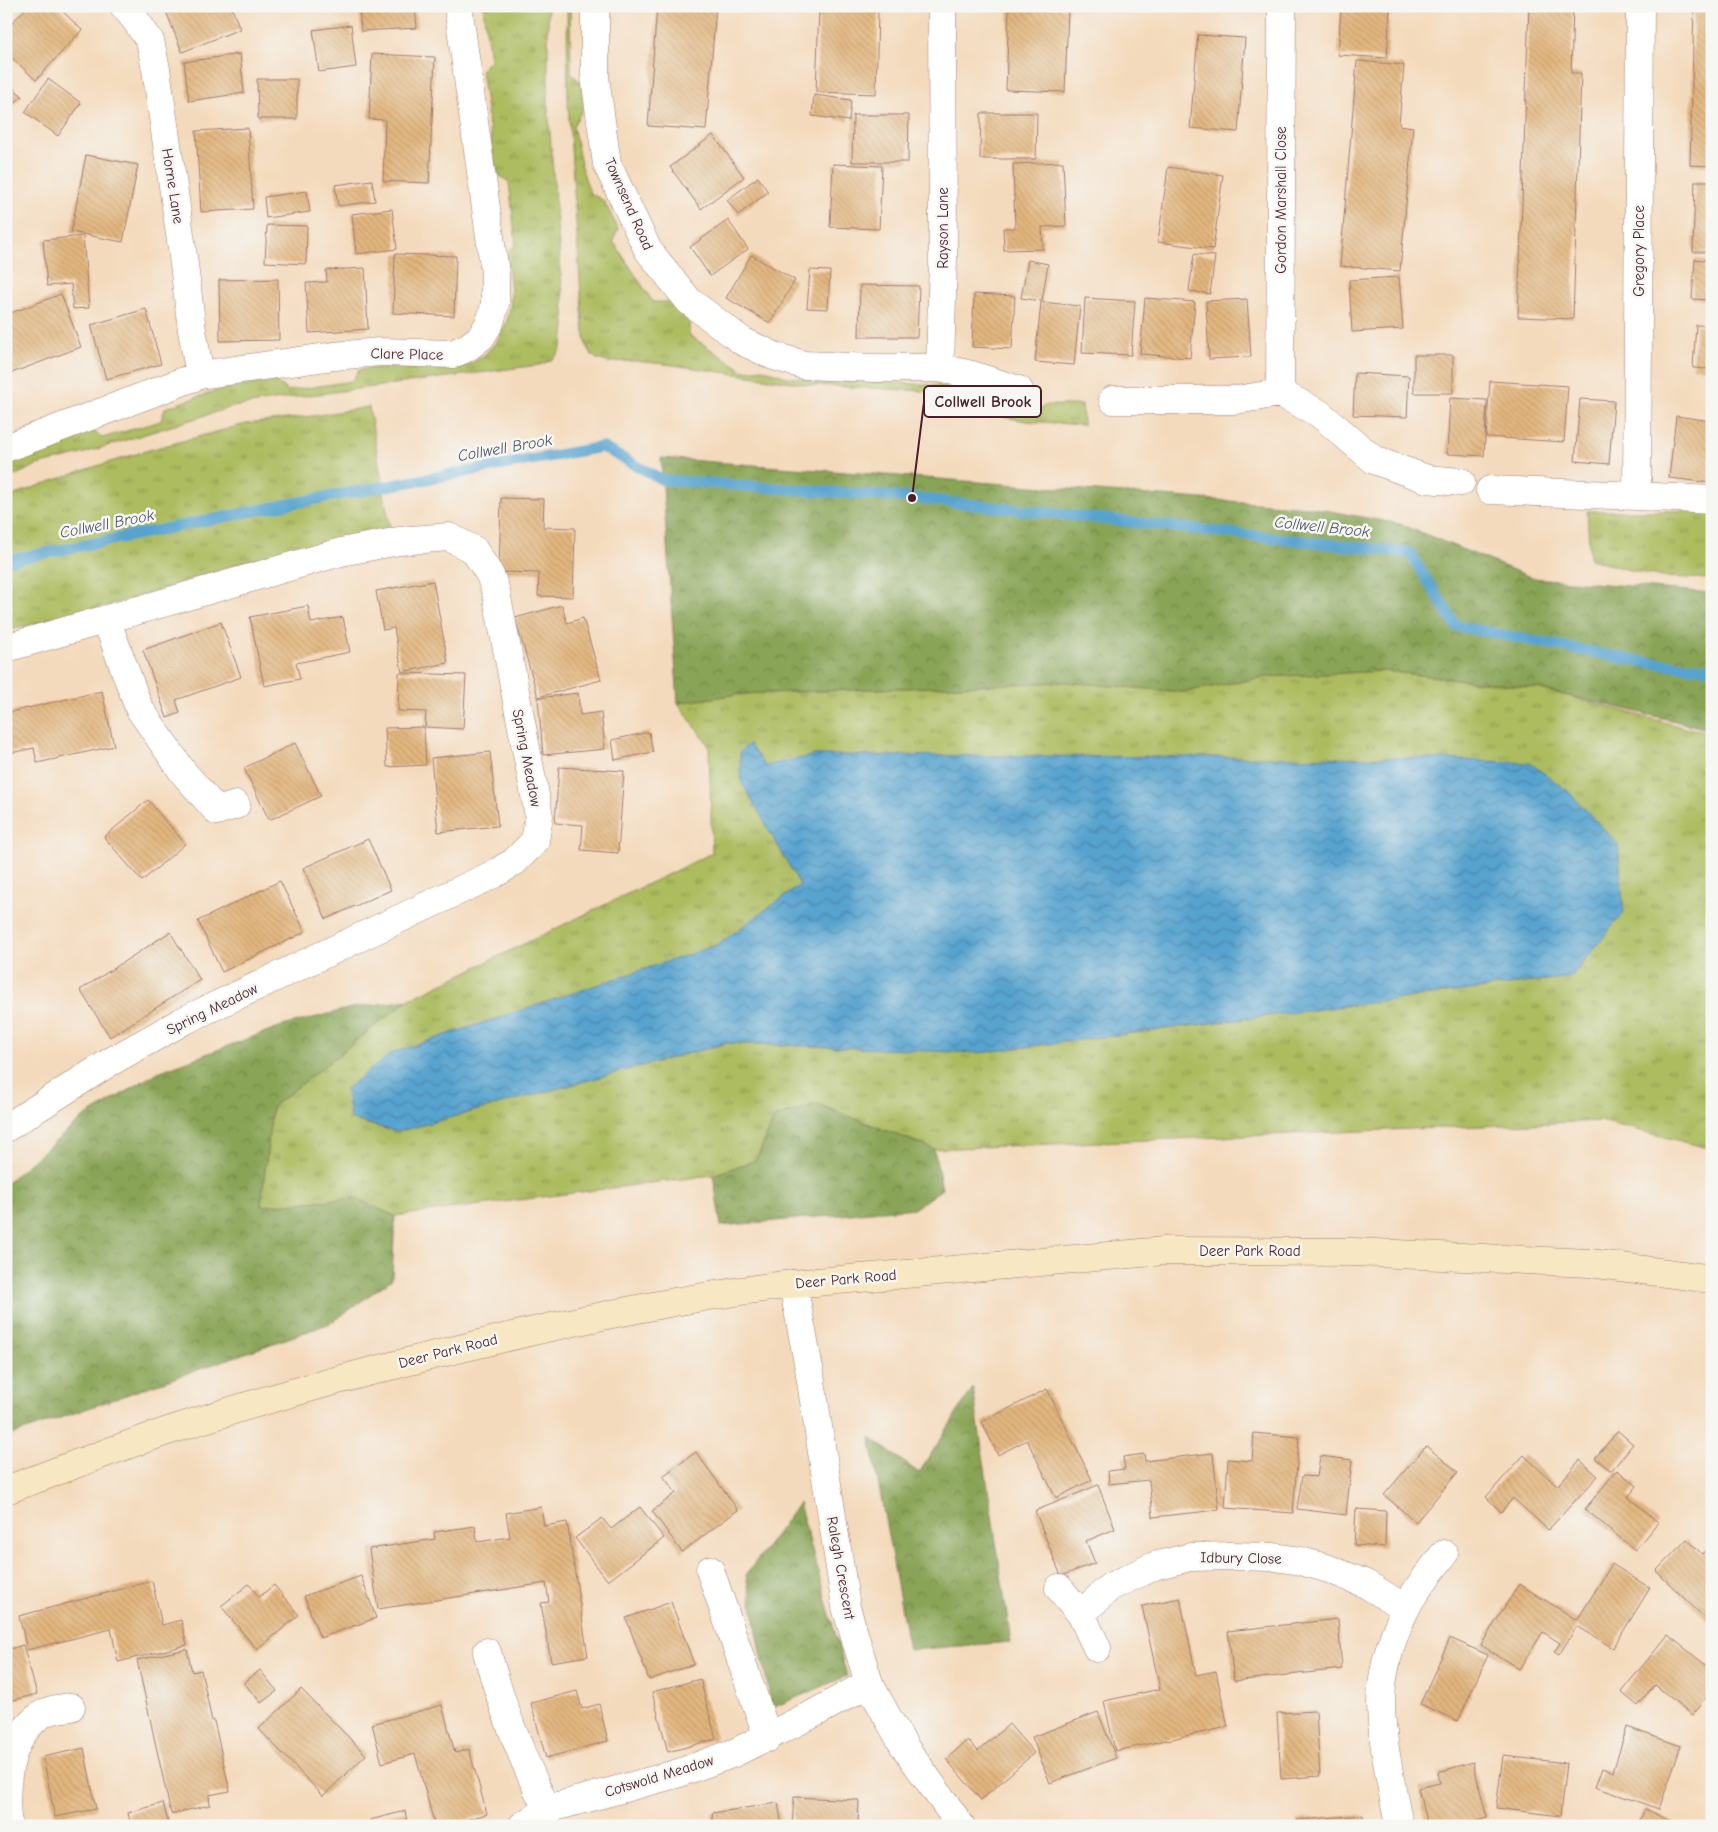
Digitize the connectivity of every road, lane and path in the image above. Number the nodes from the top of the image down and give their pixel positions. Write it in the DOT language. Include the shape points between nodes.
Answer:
graph roads {
  1 [pos="124,6"];
  2 [pos="458,6"];
  3 [pos="595,6"];
  4 [pos="942,6"];
  5 [pos="1282,6"];
  6 [pos="1640,6"];
  7 [pos="940,368"];
  8 [pos="200,375"];
  9 [pos="1019,390"];
  10 [pos="1280,394"];
  11 [pos="1113,400"];
  12 [pos="6,448"];
  13 [pos="1461,482"];
  14 [pos="1490,490"];
  15 [pos="1637,496"];
  16 [pos="1712,500"];
  17 [pos="106,619"];
  18 [pos="6,648"];
  19 [pos="236,805"];
  20 [pos="6,1128"];
  21 [pos="1712,1279"];
  22 [pos="793,1284"];
  23 [pos="6,1490"];
  24 [pos="1444,1554"];
  25 [pos="710,1570"];
  26 [pos="1059,1588"];
  27 [pos="1405,1608"];
  28 [pos="1081,1614"];
  29 [pos="1097,1648"];
  30 [pos="487,1652"];
  31 [pos="869,1683"];
  32 [pos="71,1706"];
  33 [pos="768,1738"];
  34 [pos="547,1809"];
  35 [pos="8,1826"];
  36 [pos="522,1826"];
  37 [pos="961,1826"];
  38 [pos="1399,1826"];
  1 -- 8 [label="street, Horne Lane" via="150,41 156,69"];
  2 -- 8 [label="street, Clare Place" via="495,273 495,305 481,337 453,354 380,352"];
  3 -- 7 [label="street, Townsend Road" via="595,76 607,164 648,250 689,301 742,341 804,365"];
  4 -- 7 [label="street, Rayson Lane"];
  5 -- 10 [label="street, Gordon Marshall Close"];
  6 -- 15 [label="street, Gregory Place"];
  7 -- 9 [label="street"];
  8 -- 12 [label="street, Clare Place"];
  10 -- 11 [label="street" via="1236,400"];
  10 -- 13 [label="street" via="1320,414 1374,460 1427,479"];
  14 -- 15 [label="street"];
  15 -- 16 [label="street"];
  17 -- 18 [label="street, Spring Meadow"];
  17 -- 19 [label="street" via="139,708 183,772 217,811"];
  17 -- 20 [label="street, Spring Meadow" via="341,552 399,540 448,537 474,550 490,575 496,592 539,816 535,841 514,862 494,874 183,1021 110,1062"];
  21 -- 22 [label="street, Deer Park Road" via="1590,1264 1354,1252 1164,1251"];
  22 -- 23 [label="street, Deer Park Road" via="644,1306 390,1365 178,1427"];
  22 -- 31 [label="street, Ralegh Crescent" via="846,1607"];
  24 -- 27 [label="street"];
  25 -- 33 [label="street"];
  26 -- 28 [label="street"];
  27 -- 28 [label="street, Idbury Close" via="1366,1584 1329,1569 1274,1557 1231,1556 1190,1557 1154,1566 1110,1587"];
  27 -- 38 [label="street" via="1390,1647 1381,1705"];
  28 -- 29 [label="street"];
  30 -- 34 [label="street" via="512,1734"];
  31 -- 33 [label="street, Cotswold Meadow"];
  31 -- 37 [label="street, Ralegh Crescent" via="904,1746"];
  32 -- 35 [label="street" via="42,1715 29,1726 21,1739 8,1772"];
  33 -- 34 [label="street, Cotswold Meadow" via="676,1774"];
  34 -- 36 [label="street, Cotswold Meadow"];
}
